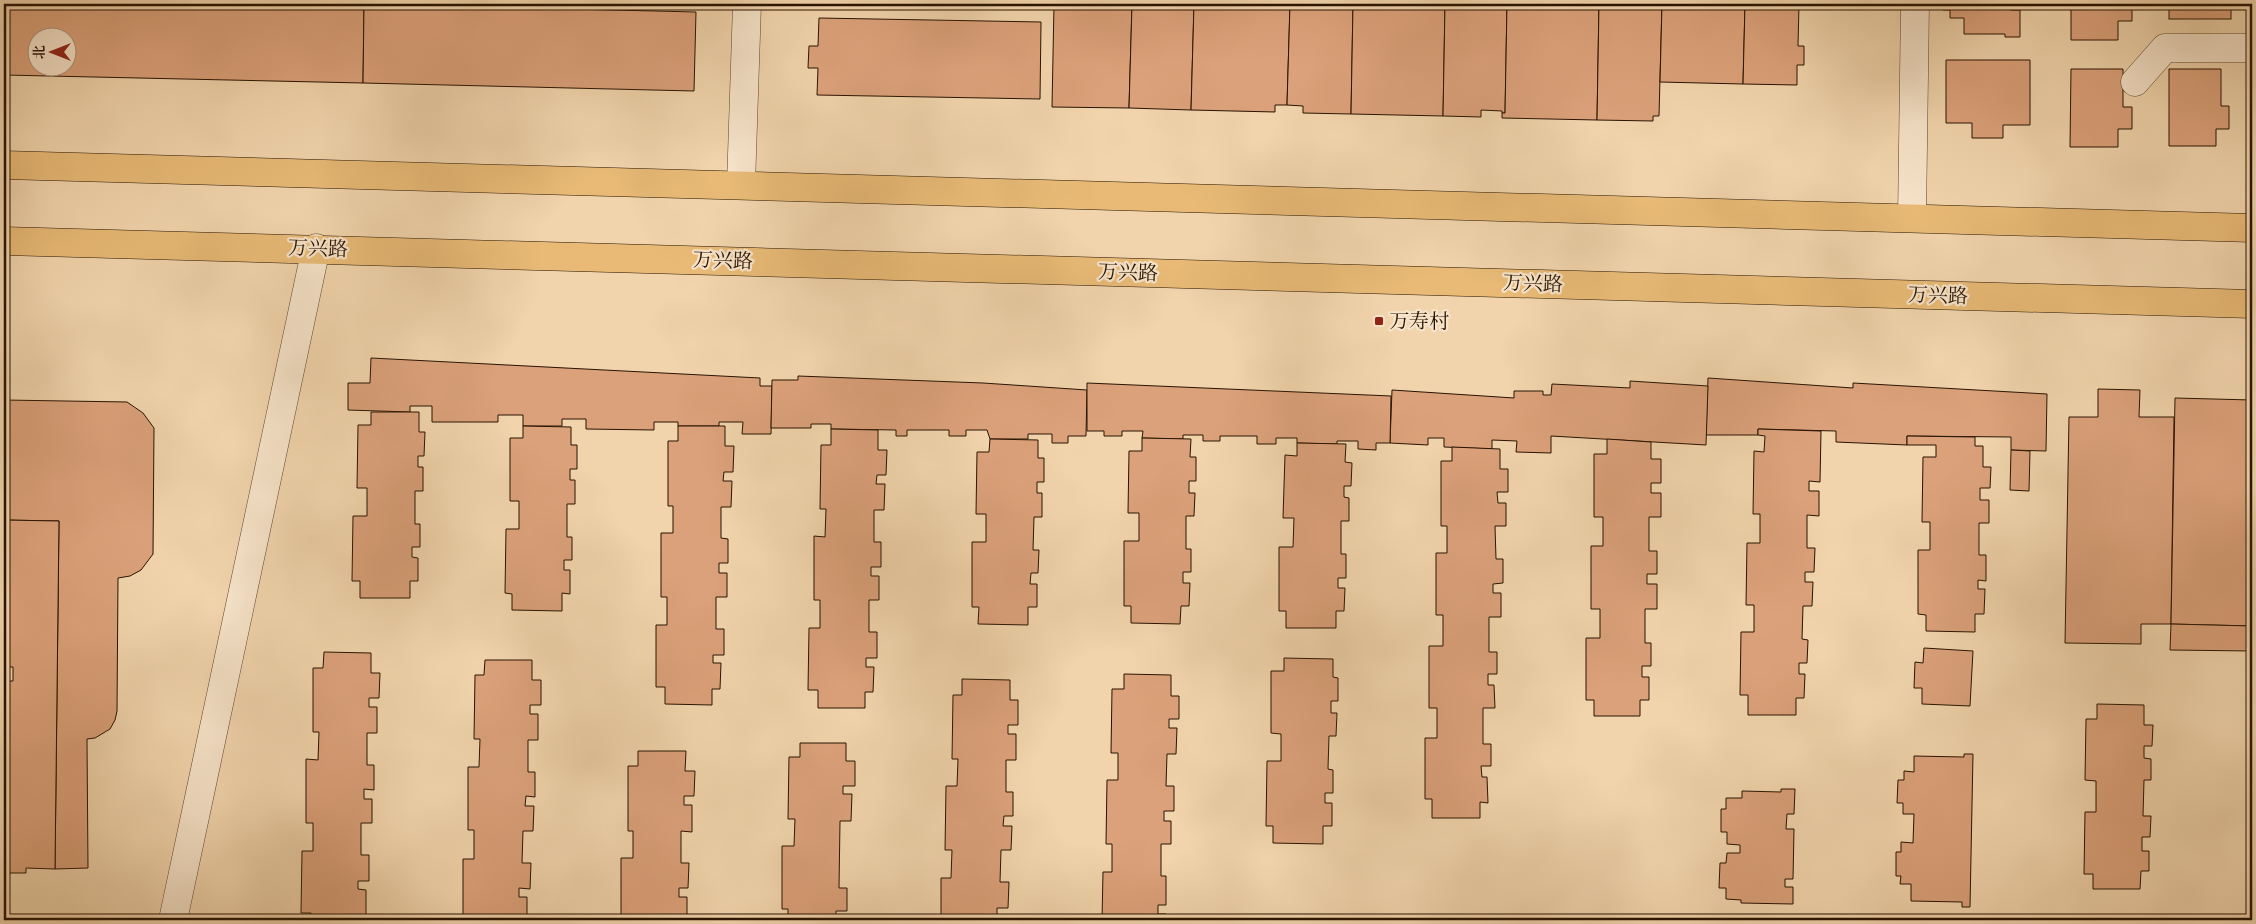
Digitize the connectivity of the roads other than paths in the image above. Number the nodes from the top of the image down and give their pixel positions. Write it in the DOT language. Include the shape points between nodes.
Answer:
graph roads {
  1 [pos="747,4"];
  2 [pos="1915,4"];
  3 [pos="2252,48"];
  4 [pos="2135,82"];
  5 [pos="4,165"];
  6 [pos="742,185"];
  7 [pos="1912,218"];
  8 [pos="2252,228"];
  9 [pos="4,240"];
  10 [pos="316,248"];
  11 [pos="2252,304"];
  12 [pos="173,920"];
  1 -- 6 [label="street"];
  2 -- 7 [label="street"];
  3 -- 4 [label="street" via="2165,48"];
  5 -- 6 [label="main road"];
  6 -- 7 [label="main road"];
  7 -- 8 [label="main road"];
  9 -- 10 [label="main road, 万兴路"];
  10 -- 11 [label="main road, 万兴路"];
  10 -- 12 [label="street"];
}
